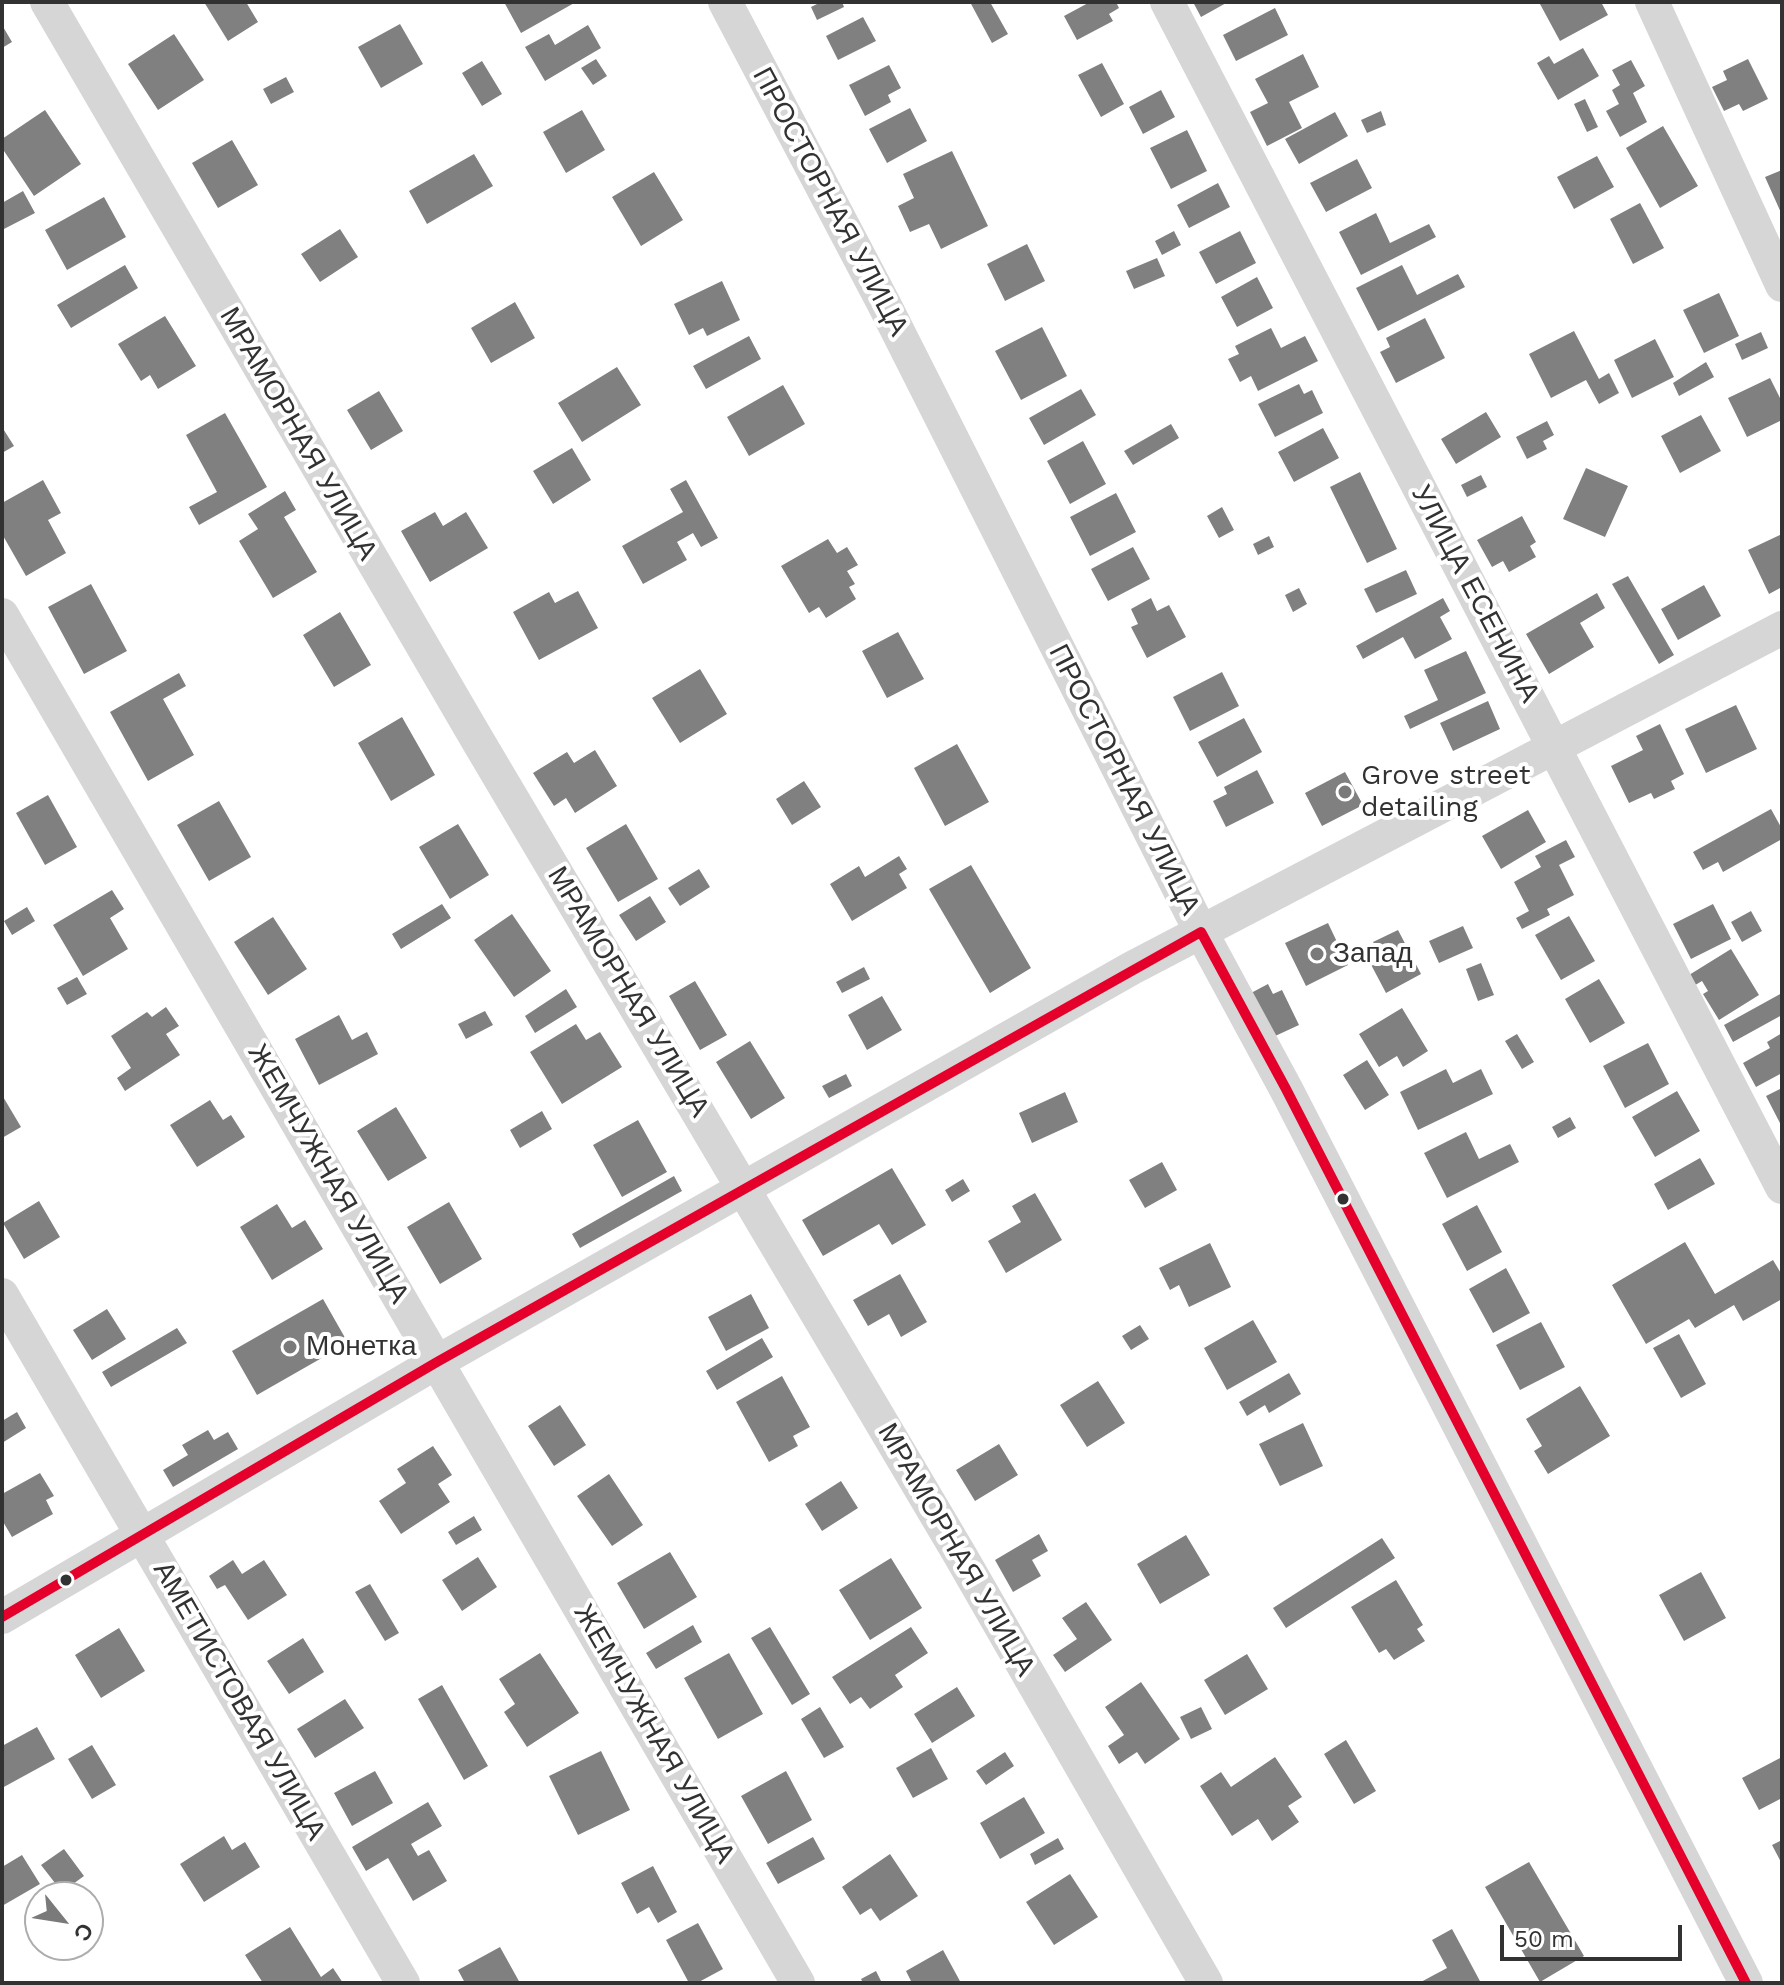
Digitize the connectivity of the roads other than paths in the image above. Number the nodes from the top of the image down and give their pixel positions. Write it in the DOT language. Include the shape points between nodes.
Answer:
graph roads {
  1 [pos="47,2"];
  2 [pos="725,2"];
  3 [pos="1167,2"];
  4 [pos="1652,2"];
  5 [pos="1782,285"];
  6 [pos="2,615"];
  7 [pos="1782,628"];
  8 [pos="1555,747"];
  9 [pos="1201,932"];
  10 [pos="744,1187"];
  11 [pos="1782,1187"];
  12 [pos="2,1295"];
  13 [pos="437,1362"];
  14 [pos="143,1535"];
  15 [pos="2,1617"];
  16 [pos="403,1983"];
  17 [pos="798,1983"];
  18 [pos="1206,1983"];
  19 [pos="1746,1983"];
  1 -- 10 [label="street, МРАМОРНАЯ УЛИЦА"];
  2 -- 9 [label="street, ПРОСТОРНАЯ УЛИЦА"];
  3 -- 8 [label="street, УЛИЦА ЕСЕНИНА"];
  4 -- 5 [label="street"];
  6 -- 13 [label="street, ЖЕМЧУЖНАЯ УЛИЦА"];
  7 -- 8 [label="street"];
  8 -- 9 [label="street"];
  8 -- 11 [label="street, УЛИЦА ЕСЕНИНА"];
  9 -- 10 [label="street"];
  9 -- 19 [label="street, ПРОСТОРНАЯ УЛИЦА"];
  10 -- 13 [label="street"];
  10 -- 18 [label="street, МРАМОРНАЯ УЛИЦА"];
  12 -- 14 [label="street, АМЕТИСТОВАЯ УЛИЦА"];
  13 -- 14 [label="street"];
  13 -- 17 [label="street, ЖЕМЧУЖНАЯ УЛИЦА"];
  14 -- 15 [label="street"];
  14 -- 16 [label="street, АМЕТИСТОВАЯ УЛИЦА"];
}
